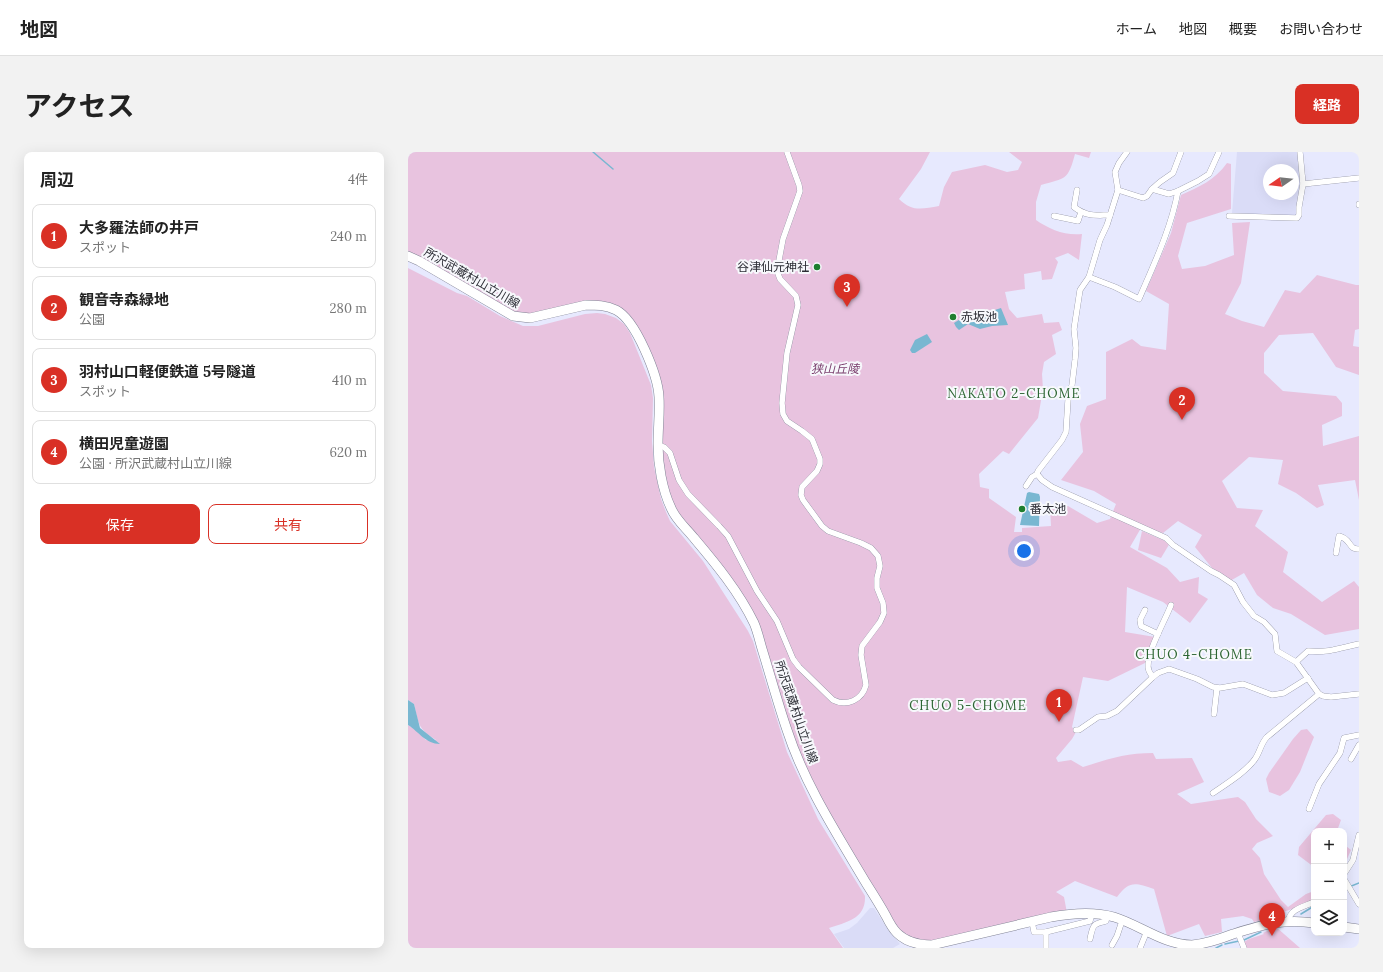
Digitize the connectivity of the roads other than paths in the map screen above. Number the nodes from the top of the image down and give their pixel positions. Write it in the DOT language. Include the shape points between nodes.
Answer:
graph roads {
  1 [pos="788,152"];
  2 [pos="1127,152"];
  3 [pos="1181,152"];
  4 [pos="1219,152"];
  5 [pos="1300,152"];
  6 [pos="1359,178"];
  7 [pos="1303,184"];
  8 [pos="1152,189"];
  9 [pos="1077,190"];
  10 [pos="1118,190"];
  11 [pos="1178,191"];
  12 [pos="1081,212"];
  13 [pos="1110,215"];
  14 [pos="1054,216"];
  15 [pos="1229,216"];
  16 [pos="408,256"];
  17 [pos="1089,277"];
  18 [pos="658,445"];
  19 [pos="1037,474"];
  20 [pos="1026,486"];
  21 [pos="1359,549"];
  22 [pos="1336,553"];
  23 [pos="1171,605"];
  24 [pos="1145,610"];
  25 [pos="1158,634"];
  26 [pos="1359,644"];
  27 [pos="1296,662"];
  28 [pos="1153,677"];
  29 [pos="1308,678"];
  30 [pos="1218,688"];
  31 [pos="1319,694"];
  32 [pos="1359,694"];
  33 [pos="1214,714"];
  34 [pos="1076,730"];
  35 [pos="1359,735"];
  36 [pos="1359,744"];
  37 [pos="1351,759"];
  38 [pos="1213,793"];
  39 [pos="1310,809"];
  40 [pos="1359,835"];
  41 [pos="1347,869"];
  42 [pos="1347,884"];
  43 [pos="1311,903"];
  44 [pos="1359,904"];
  45 [pos="1092,913"];
  46 [pos="1107,916"];
  47 [pos="1288,920"];
  48 [pos="1032,921"];
  49 [pos="1122,921"];
  50 [pos="1311,923"];
  51 [pos="1347,927"];
  52 [pos="1359,929"];
  53 [pos="1046,932"];
  54 [pos="1147,932"];
  55 [pos="1238,933"];
  56 [pos="1090,939"];
  57 [pos="1112,945"];
  58 [pos="921,947"];
  59 [pos="1046,948"];
  60 [pos="1140,948"];
  61 [pos="1244,948"];
  1 -- 18 [label="street" via="800,191 783,239 777,271 780,279 796,296 798,305 787,353 783,414 787,421 812,439 820,458 817,471 802,487 803,500 831,534 871,548 879,562 877,588 884,612 880,622 862,646 866,684 858,698 847,703 833,700 799,667 774,616 757,591 728,536 688,494 679,480 670,453"];
  2 -- 10 [label="street" via="1115,172"];
  3 -- 8 [label="street" via="1173,173"];
  4 -- 11 [label="street" via="1209,174"];
  5 -- 7 [label="street"];
  6 -- 7 [label="street"];
  7 -- 15 [label="street" via="1298,218"];
  8 -- 10 [label="street" via="1143,198"];
  8 -- 11 [label="street" via="1166,194"];
  9 -- 12 [label="street" via="1074,207"];
  10 -- 13 [label="street"];
  11 -- 17 [label="street" via="1174,213 1139,299"];
  12 -- 13 [label="street" via="1090,215"];
  12 -- 14 [label="street" via="1078,221"];
  13 -- 17 [label="street"];
  16 -- 18 [label="main road, 所沢武蔵村山立川線" via="512,316 530,318 586,305 604,306 620,313 632,324 654,374 659,397"];
  17 -- 19 [label="street" via="1080,290 1076,312 1076,353 1066,408 1066,432"];
  18 -- 58 [label="main road, 所沢武蔵村山立川線" via="660,469 670,506 736,593 754,624 787,731 804,773 832,827 896,932"];
  19 -- 20 [label="street"];
  19 -- 27 [label="street" via="1052,487 1166,538 1211,572 1219,574 1234,585 1254,616 1275,634 1277,651"];
  21 -- 22 [label="street" via="1352,548 1349,541 1340,536"];
  23 -- 25 [label="street"];
  24 -- 25 [label="street" via="1140,620 1141,626"];
  25 -- 28 [label="street" via="1148,662"];
  26 -- 27 [label="street" via="1343,649 1308,651"];
  27 -- 29 [label="street"];
  28 -- 30 [label="street" via="1169,669"];
  28 -- 34 [label="street" via="1117,711 1098,717"];
  29 -- 30 [label="street" via="1277,695 1266,694 1243,684"];
  29 -- 31 [label="street"];
  30 -- 33 [label="street"];
  31 -- 32 [label="street" via="1331,697"];
  31 -- 38 [label="street" via="1263,741 1250,765"];
  35 -- 39 [label="street" via="1344,738 1340,753 1319,784"];
  36 -- 37 [label="street"];
  40 -- 41 [label="street" via="1353,860"];
  42 -- 44 [label="street"];
  43 -- 47 [label="street" via="1295,910"];
  45 -- 46 [label="main road, 所沢武蔵村山立川線"];
  45 -- 48 [label="main road, 所沢武蔵村山立川線" via="1068,913"];
  45 -- 53 [label="street" via="1090,921"];
  46 -- 49 [label="main road, 所沢武蔵村山立川線"];
  46 -- 56 [label="street" via="1106,921 1093,926"];
  47 -- 50 [label="main road, 所沢武蔵村山立川線"];
  47 -- 55 [label="main road, 所沢武蔵村山立川線" via="1268,923"];
  48 -- 53 [label="street" via="1034,932"];
  48 -- 58 [label="main road, 所沢武蔵村山立川線"];
  49 -- 54 [label="main road, 所沢武蔵村山立川線"];
  49 -- 57 [label="street"];
  51 -- 52 [label="main road"];
  53 -- 59 [label="street"];
  54 -- 55 [label="main road, 所沢武蔵村山立川線" via="1166,940 1191,945"];
  54 -- 60 [label="street"];
  55 -- 61 [label="street"];
}
